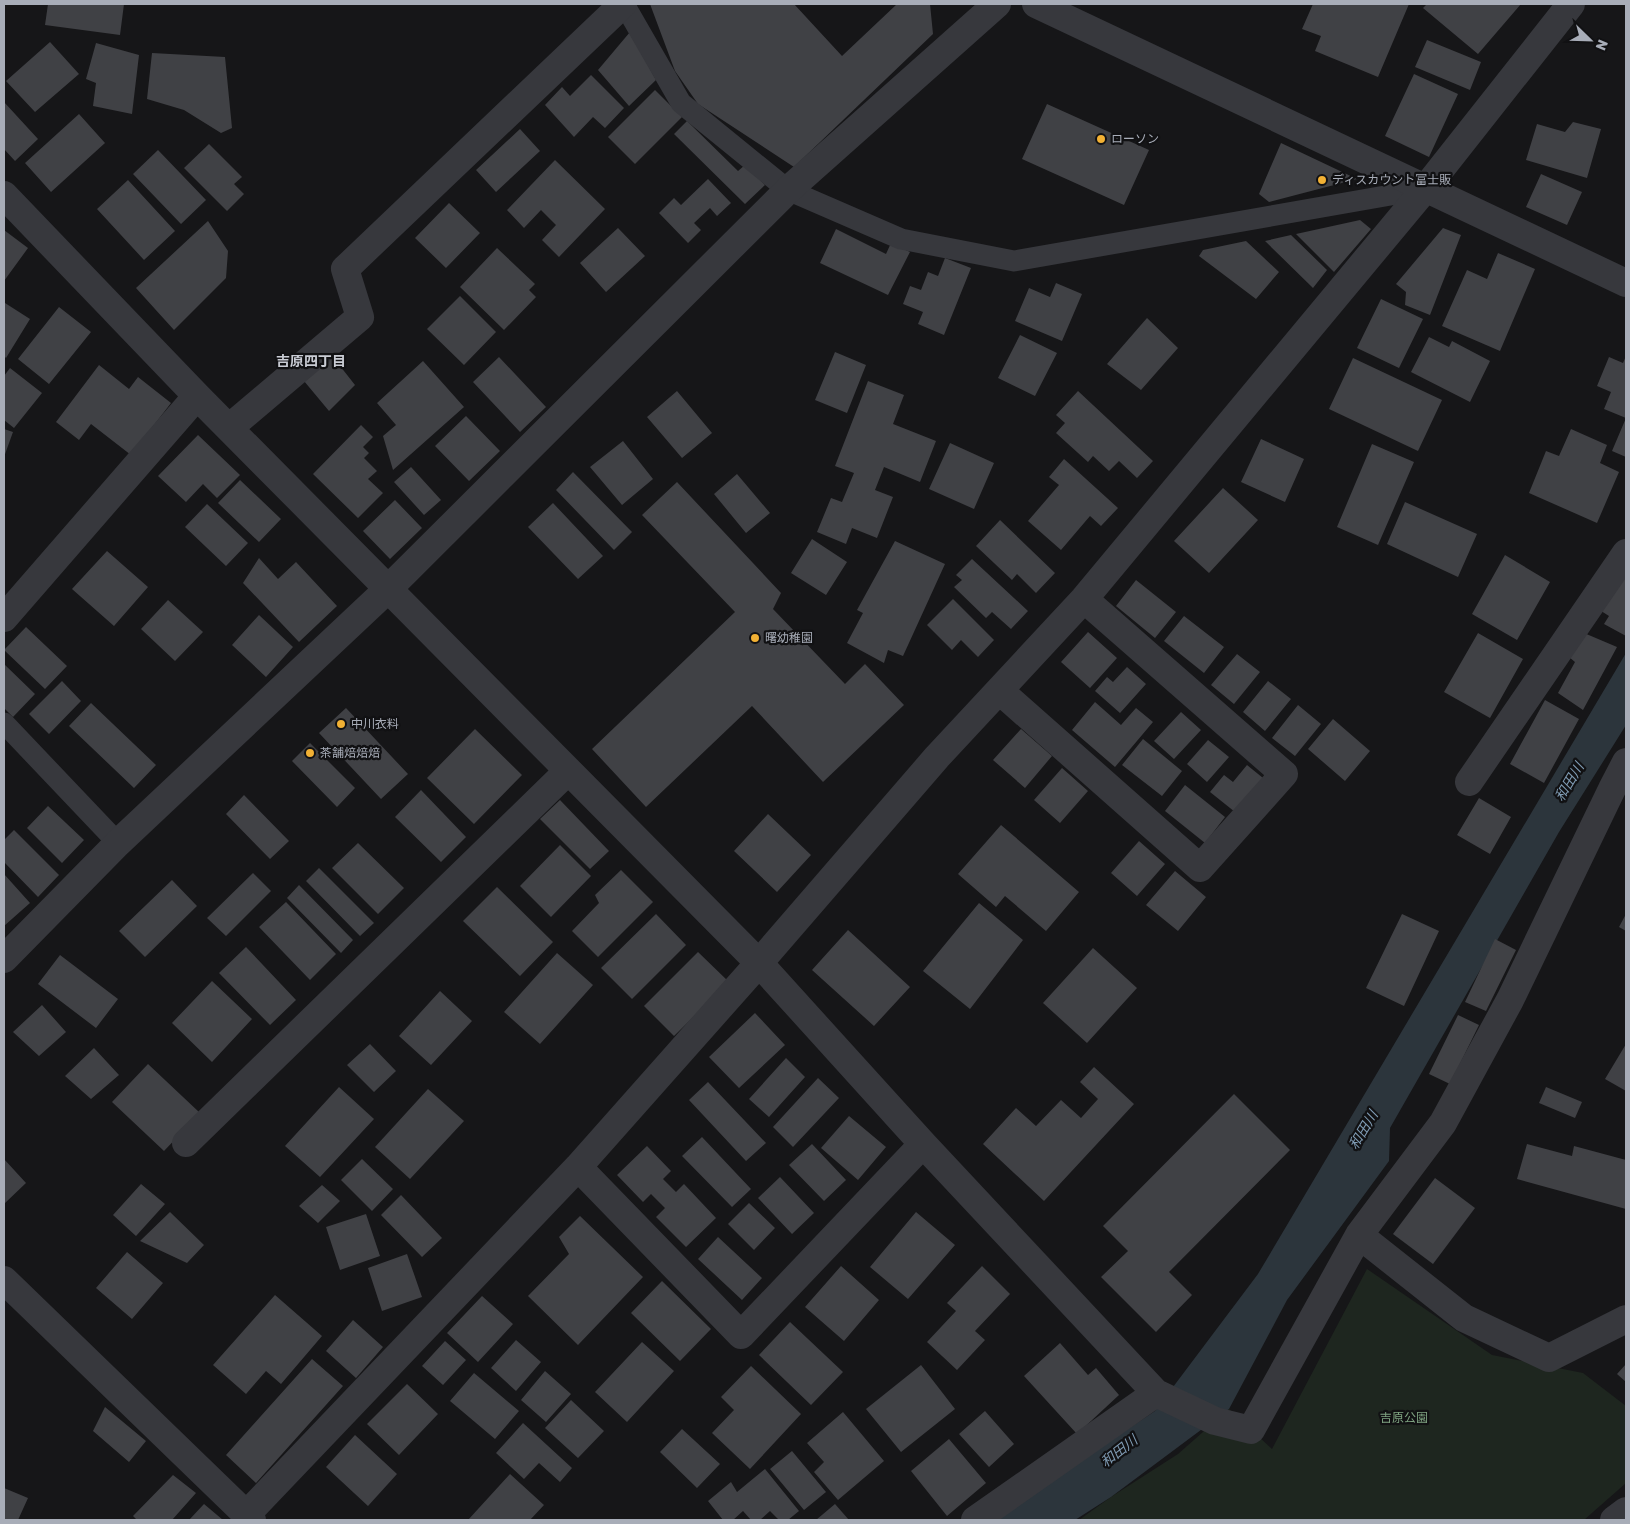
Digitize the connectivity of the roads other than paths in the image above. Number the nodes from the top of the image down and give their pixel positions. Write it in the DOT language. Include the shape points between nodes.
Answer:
graph roads {
  1 [pos="624,4"];
  2 [pos="997,4"];
  3 [pos="1036,4"];
  4 [pos="1571,4"];
  5 [pos="1425,189"];
  6 [pos="788,190"];
  7 [pos="4,195"];
  8 [pos="1626,284"];
  9 [pos="197,396"];
  10 [pos="229,428"];
  11 [pos="1626,553"];
  12 [pos="388,588"];
  13 [pos="1084,599"];
  14 [pos="4,618"];
  15 [pos="1000,691"];
  16 [pos="4,723"];
  17 [pos="1626,762"];
  18 [pos="568,771"];
  19 [pos="1468,782"];
  20 [pos="1619,793"];
  21 [pos="118,843"];
  22 [pos="4,959"];
  23 [pos="759,963"];
  24 [pos="186,1143"];
  25 [pos="923,1144"];
  26 [pos="578,1167"];
  27 [pos="1359,1235"];
  28 [pos="4,1280"];
  29 [pos="1626,1319"];
  30 [pos="1156,1393"];
  31 [pos="1626,1511"];
  32 [pos="249,1518"];
  33 [pos="975,1520"];
  34 [pos="1614,1520"];
  1 -- 6 [label="lane" via="681,103"];
  1 -- 10 [label="street" via="344,269 360,317"];
  2 -- 6 [label="street"];
  3 -- 5 [label="street"];
  4 -- 5 [label="street"];
  5 -- 6 [label="lane" via="1014,261 901,240"];
  5 -- 8 [label="street"];
  5 -- 13 [label="street"];
  6 -- 12 [label="street"];
  7 -- 9 [label="street"];
  9 -- 10 [label="street"];
  9 -- 14 [label="street"];
  10 -- 12 [label="street"];
  11 -- 19 [label="street"];
  12 -- 18 [label="street"];
  12 -- 21 [label="street"];
  13 -- 15 [label="street"];
  13 -- 15 [label="street" via="1284,774 1200,868"];
  15 -- 23 [label="street" via="937,757"];
  16 -- 21 [label="lane"];
  17 -- 20 [label="street"];
  18 -- 23 [label="street"];
  18 -- 24 [label="street"];
  20 -- 27 [label="street" via="1442,1123"];
  21 -- 22 [label="street"];
  23 -- 25 [label="street"];
  23 -- 26 [label="street"];
  25 -- 26 [label="street" via="741,1335"];
  25 -- 30 [label="street"];
  26 -- 32 [label="street"];
  27 -- 29 [label="street" via="1464,1318 1549,1358"];
  27 -- 30 [label="street" via="1252,1430 1215,1420"];
  28 -- 32 [label="street"];
  30 -- 33 [label="street"];
  31 -- 34 [label="street"];
}
